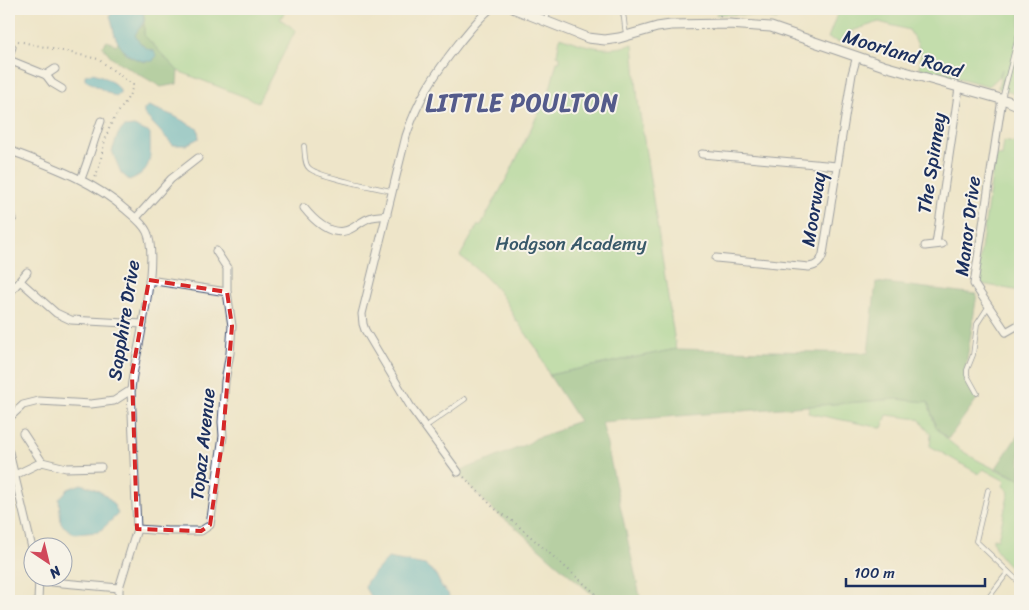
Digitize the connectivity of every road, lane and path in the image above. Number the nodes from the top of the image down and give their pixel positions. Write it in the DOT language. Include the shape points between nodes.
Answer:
graph roads {
  1 [pos="490,9"];
  2 [pos="515,9"];
  3 [pos="551,9"];
  4 [pos="621,9"];
  5 [pos="546,20"];
  6 [pos="1020,29"];
  7 [pos="9,36"];
  8 [pos="627,36"];
  9 [pos="12,47"];
  10 [pos="9,55"];
  11 [pos="857,56"];
  12 [pos="9,60"];
  13 [pos="55,69"];
  14 [pos="46,75"];
  15 [pos="62,88"];
  16 [pos="959,88"];
  17 [pos="1002,99"];
  18 [pos="1020,106"];
  19 [pos="101,121"];
  20 [pos="304,146"];
  21 [pos="9,150"];
  22 [pos="702,154"];
  23 [pos="198,158"];
  24 [pos="836,166"];
  25 [pos="81,179"];
  26 [pos="92,185"];
  27 [pos="392,191"];
  28 [pos="304,208"];
  29 [pos="388,215"];
  30 [pos="136,218"];
  31 [pos="925,246"];
  32 [pos="216,251"];
  33 [pos="716,258"];
  34 [pos="27,272"];
  35 [pos="149,280"];
  36 [pos="20,281"];
  37 [pos="12,290"];
  38 [pos="227,292"];
  39 [pos="988,307"];
  40 [pos="143,324"];
  41 [pos="1020,324"];
  42 [pos="131,390"];
  43 [pos="977,393"];
  44 [pos="465,399"];
  45 [pos="9,418"];
  46 [pos="425,427"];
  47 [pos="24,433"];
  48 [pos="9,452"];
  49 [pos="42,462"];
  50 [pos="102,466"];
  51 [pos="458,472"];
  52 [pos="16,475"];
  53 [pos="988,490"];
  54 [pos="137,529"];
  55 [pos="30,538"];
  56 [pos="1008,572"];
  57 [pos="72,583"];
  58 [pos="1020,583"];
  59 [pos="39,588"];
  60 [pos="119,588"];
  61 [pos="38,601"];
  62 [pos="119,601"];
  63 [pos="604,601"];
  64 [pos="986,601"];
  1 -- 27 [label="street" via="476,22 427,86 406,136"];
  2 -- 5 [label="street, Moorland Road"];
  3 -- 5 [label="lane"];
  4 -- 8 [label="lane"];
  5 -- 8 [label="street, Moorland Road" via="588,38 605,40"];
  6 -- 17 [label="lane"];
  7 -- 26 [label="path" via="25,44 98,59 134,84 108,130 99,170"];
  8 -- 11 [label="street, Moorland Road" via="670,25 753,24 782,30"];
  9 -- 10 [label="street"];
  11 -- 16 [label="street, Moorland Road"];
  11 -- 24 [label="street, Moorway"];
  12 -- 14 [label="street"];
  13 -- 14 [label="street"];
  14 -- 15 [label="street"];
  16 -- 17 [label="street, Moorland Road"];
  16 -- 31 [label="street, The Spinney" via="939,244"];
  17 -- 18 [label="street, Moorland Road"];
  17 -- 39 [label="street, Manor Drive" via="974,284"];
  19 -- 25 [label="street"];
  20 -- 27 [label="lane" via="306,165 311,170"];
  21 -- 25 [label="street, Sapphire Drive"];
  22 -- 24 [label="street"];
  23 -- 30 [label="street" via="171,179"];
  24 -- 33 [label="street, Moorway" via="823,254 816,265"];
  25 -- 26 [label="street, Sapphire Drive"];
  26 -- 30 [label="street, Sapphire Drive" via="111,196"];
  27 -- 29 [label="street"];
  28 -- 29 [label="street" via="316,222 337,232 372,217"];
  29 -- 46 [label="street" via="362,314 363,324 399,389"];
  30 -- 35 [label="street, Sapphire Drive" via="147,232"];
  32 -- 38 [label="street, Topaz Avenue" via="227,268"];
  34 -- 36 [label="street"];
  35 -- 38 [label="street"];
  35 -- 40 [label="street, Sapphire Drive"];
  36 -- 37 [label="street"];
  36 -- 40 [label="street" via="56,313 70,320"];
  38 -- 54 [label="street, Topaz Avenue" via="232,326 230,354 225,382 223,436 210,525 201,531"];
  39 -- 41 [label="street, Manor Drive" via="1006,332"];
  39 -- 43 [label="lane" via="977,324 973,355 967,370"];
  40 -- 42 [label="street, Sapphire Drive"];
  42 -- 45 [label="street, Sapphire Drive" via="114,402 39,401 23,405"];
  42 -- 54 [label="street"];
  44 -- 46 [label="lane"];
  46 -- 51 [label="street"];
  47 -- 49 [label="street"];
  48 -- 52 [label="street"];
  49 -- 50 [label="street" via="66,468"];
  49 -- 52 [label="street"];
  51 -- 63 [label="path" via="494,508 515,522"];
  52 -- 55 [label="street"];
  53 -- 56 [label="lane" via="976,541"];
  54 -- 60 [label="street"];
  56 -- 58 [label="lane"];
  56 -- 64 [label="lane"];
  57 -- 60 [label="street"];
  59 -- 61 [label="street"];
  60 -- 62 [label="street"];
}
